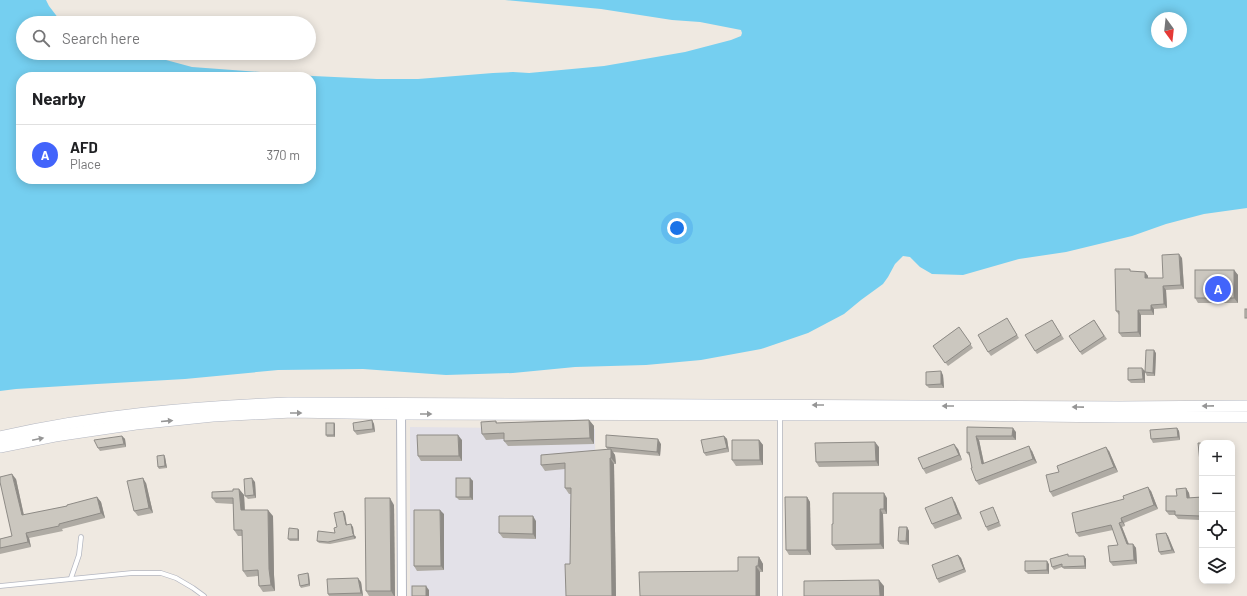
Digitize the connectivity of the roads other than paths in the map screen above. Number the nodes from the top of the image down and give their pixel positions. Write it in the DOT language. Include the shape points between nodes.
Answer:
graph roads {
  1 [pos="1247,406"];
  2 [pos="401,409"];
  3 [pos="781,410"];
  4 [pos="1119,412"];
  5 [pos="1247,416"];
  6 [pos="0,437"];
  7 [pos="0,447"];
  8 [pos="81,537"];
  9 [pos="71,578"];
  10 [pos="0,586"];
  11 [pos="204,596"];
  12 [pos="402,596"];
  13 [pos="780,596"];
  1 -- 4 [label="main road, one-way"];
  2 -- 3 [label="main road"];
  2 -- 6 [label="main road" via="288,404 186,409 28,430"];
  7 -- 2 [label="main road, one-way" via="136,424 213,416"];
  2 -- 12 [label="street"];
  3 -- 4 [label="main road" via="967,415"];
  3 -- 13 [label="lane"];
  4 -- 5 [label="main road"];
  8 -- 9 [label="lane" via="79,555"];
  9 -- 10 [label="lane"];
  9 -- 11 [label="lane" via="161,573 176,578"];
}
